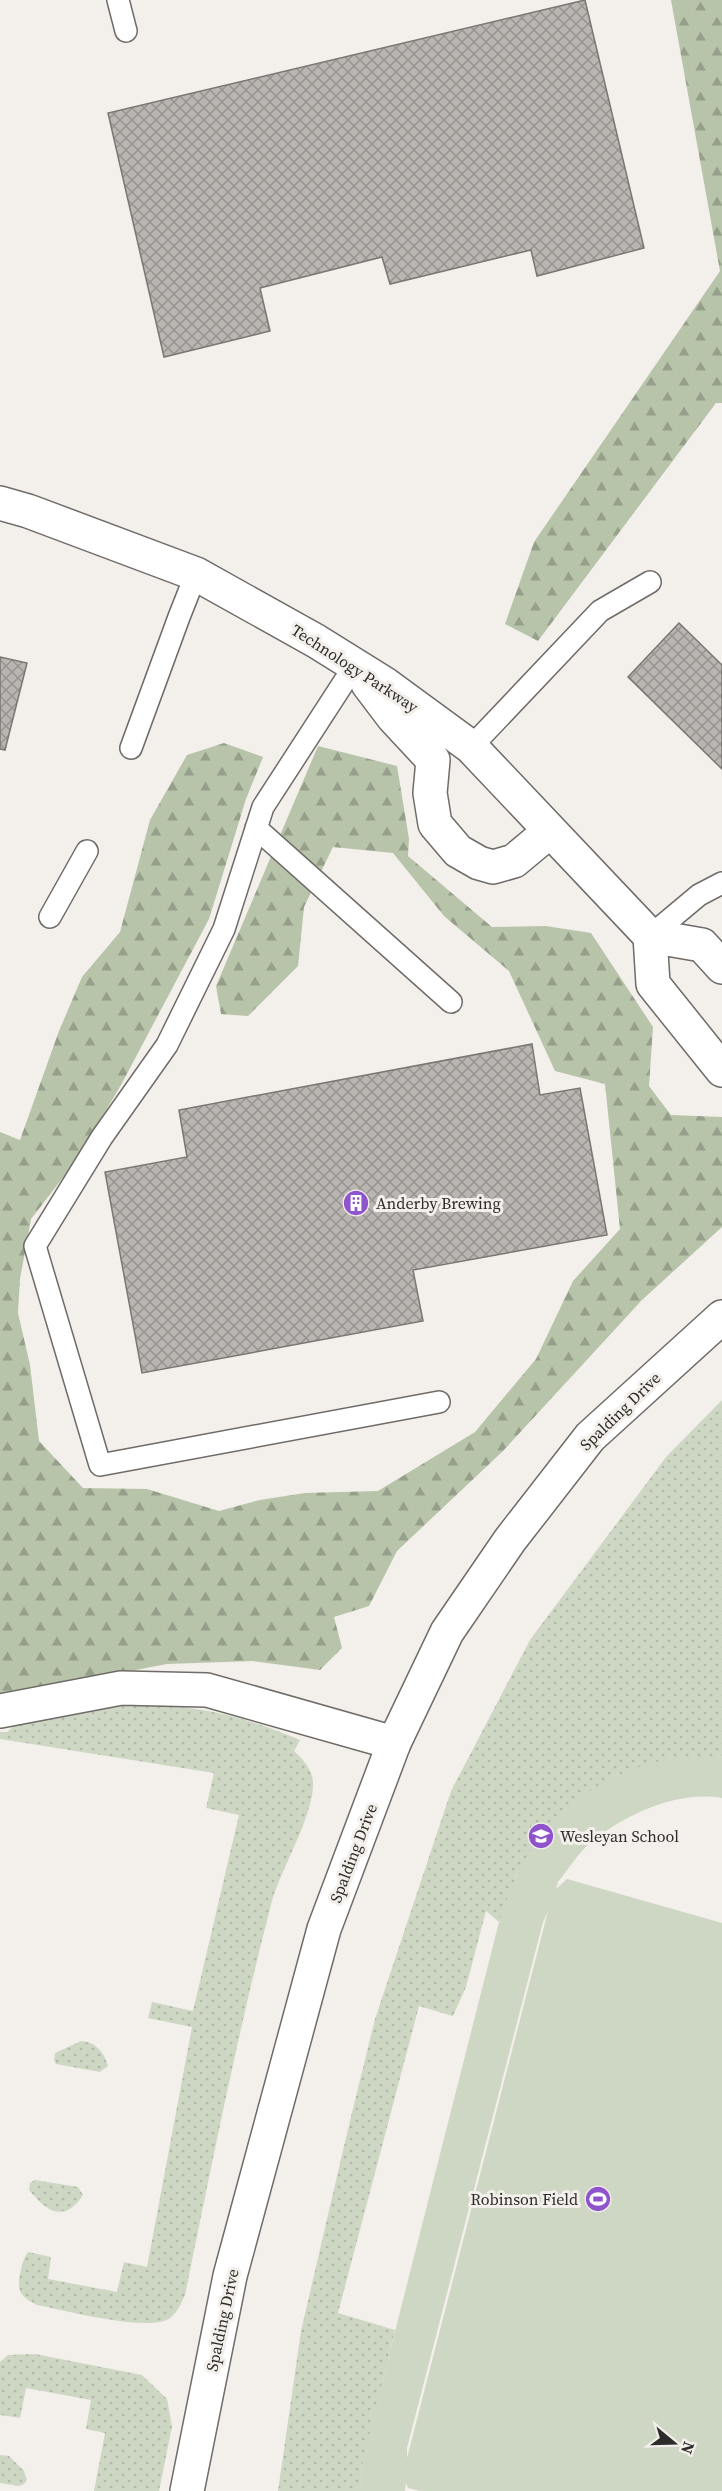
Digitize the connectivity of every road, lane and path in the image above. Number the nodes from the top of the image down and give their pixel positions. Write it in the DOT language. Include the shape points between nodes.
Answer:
graph roads {
  1 [pos="118,0"];
  2 [pos="126,31"];
  3 [pos="0,503"];
  4 [pos="196,574"];
  5 [pos="650,582"];
  6 [pos="355,665"];
  7 [pos="471,747"];
  8 [pos="131,748"];
  9 [pos="256,828"];
  10 [pos="550,831"];
  11 [pos="87,851"];
  12 [pos="722,883"];
  13 [pos="50,917"];
  14 [pos="647,933"];
  15 [pos="722,967"];
  16 [pos="451,1002"];
  17 [pos="722,1070"];
  18 [pos="722,1317"];
  19 [pos="439,1402"];
  20 [pos="0,1711"];
  21 [pos="394,1743"];
  22 [pos="187,2491"];
  1 -- 2 [label="lane"];
  3 -- 4 [label="street, Technology Parkway"];
  4 -- 6 [label="street, Technology Parkway"];
  4 -- 8 [label="lane"];
  5 -- 7 [label="lane" via="600,611"];
  6 -- 7 [label="street, Technology Parkway"];
  6 -- 9 [label="lane" via="263,807"];
  6 -- 10 [label="street" via="393,717 433,760 430,793 435,824 458,851 492,867 514,861"];
  7 -- 10 [label="street, Technology Parkway"];
  9 -- 16 [label="lane"];
  9 -- 19 [label="lane" via="224,929 167,1045 102,1137 35,1246 100,1465"];
  10 -- 14 [label="street, Technology Parkway"];
  11 -- 13 [label="lane"];
  12 -- 14 [label="lane"];
  14 -- 15 [label="street" via="702,945"];
  14 -- 17 [label="street" via="653,984"];
  18 -- 21 [label="street, Spalding Drive" via="590,1437 510,1540 447,1632"];
  20 -- 21 [label="street" via="121,1688 207,1690"];
  21 -- 22 [label="street, Spalding Drive" via="324,1929 230,2276"];
}
